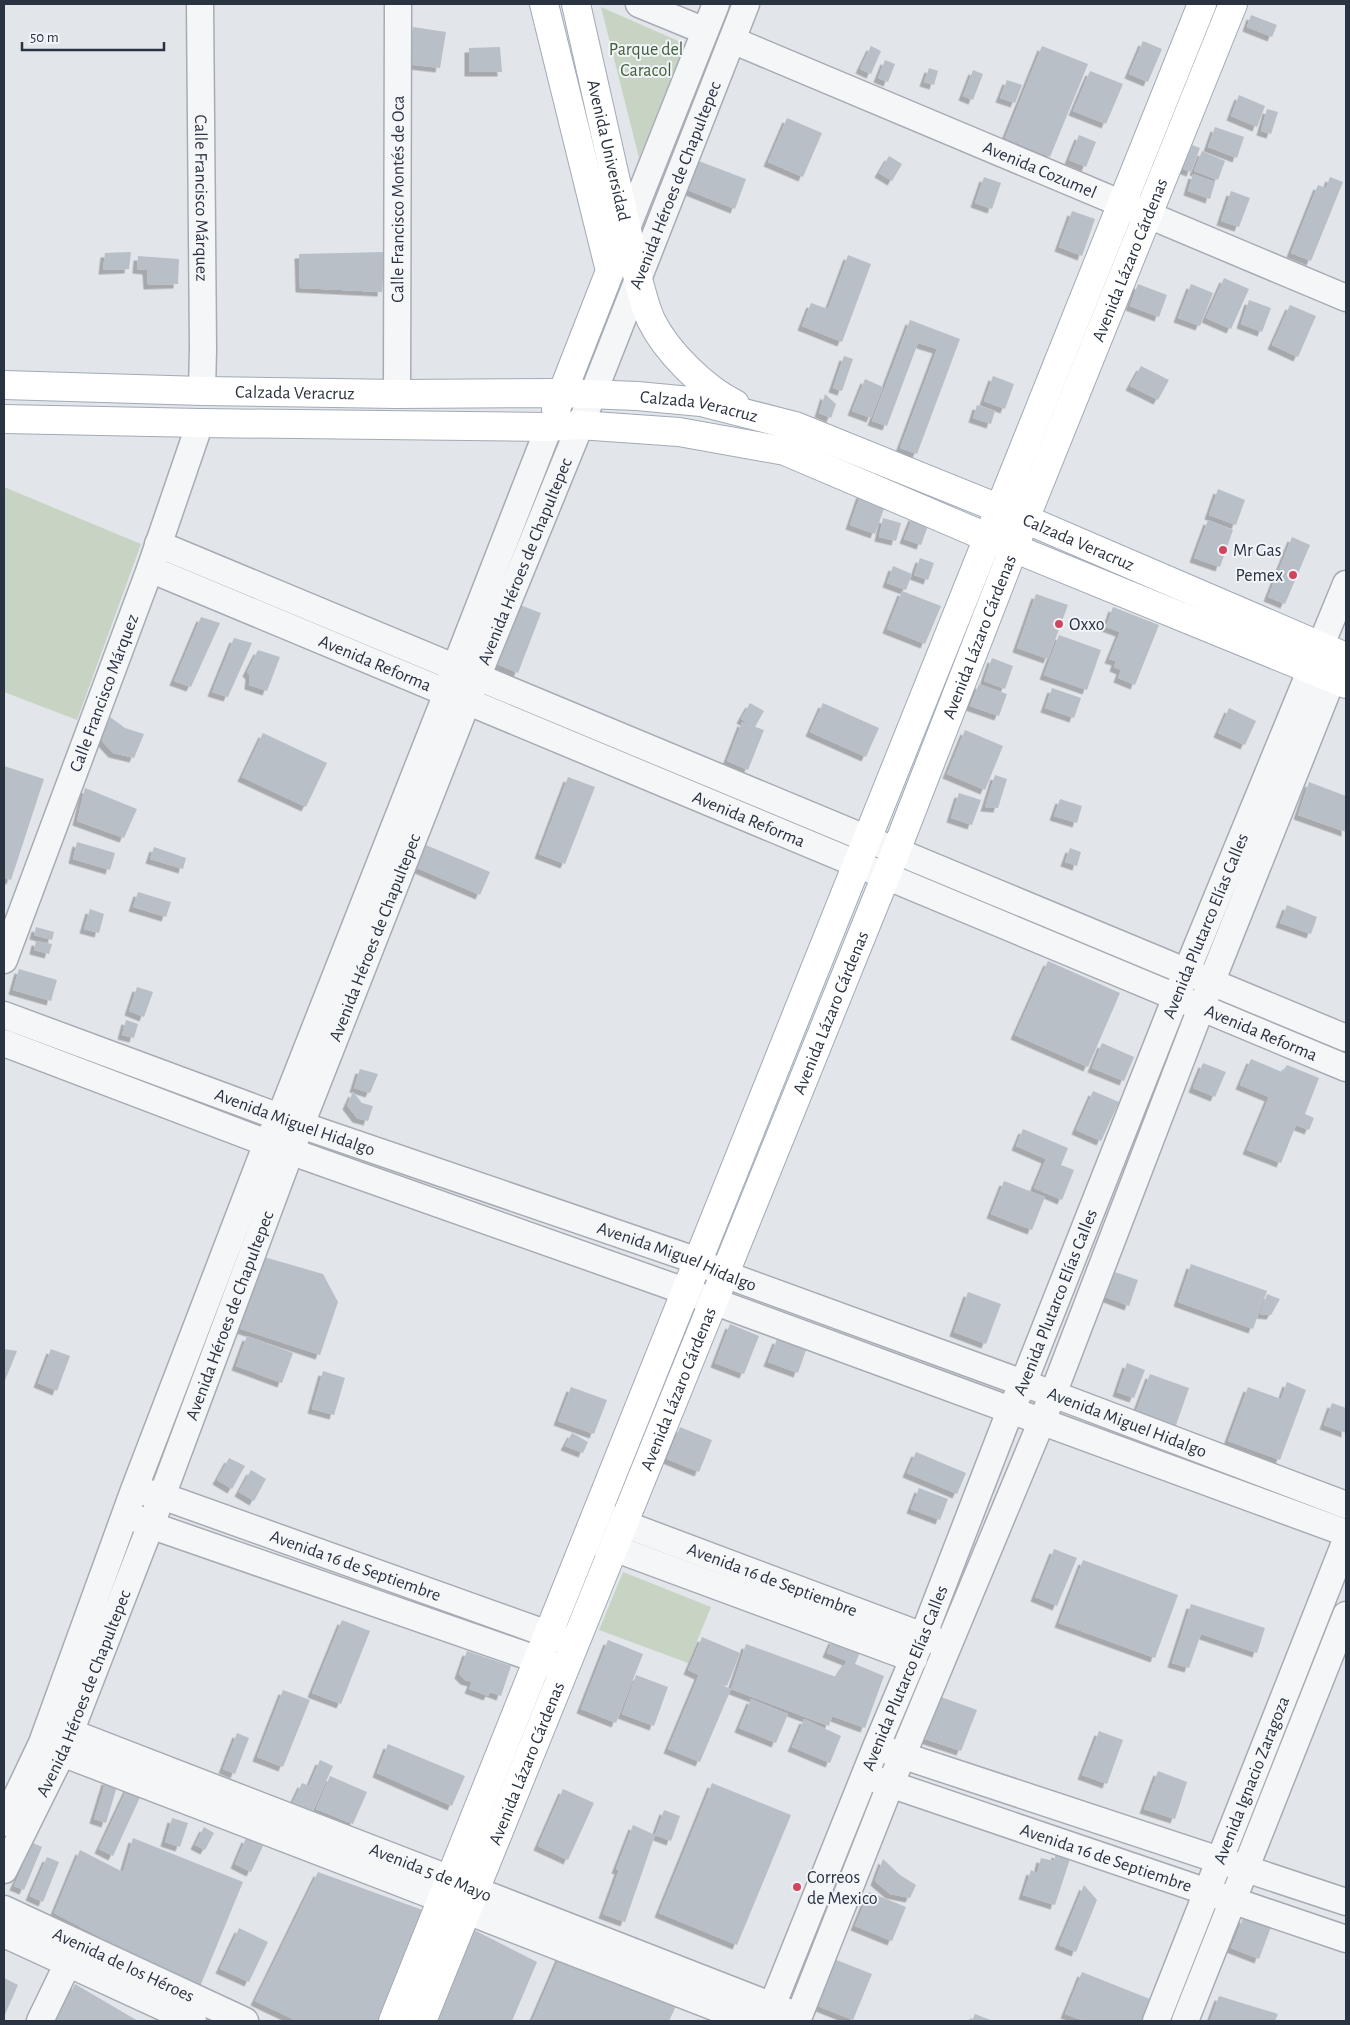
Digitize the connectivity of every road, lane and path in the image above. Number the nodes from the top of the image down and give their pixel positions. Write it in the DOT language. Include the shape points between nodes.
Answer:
graph roads {
  1 [pos="200,4"];
  2 [pos="398,4"];
  3 [pos="544,4"];
  4 [pos="576,4"];
  5 [pos="639,4"];
  6 [pos="716,4"];
  7 [pos="746,4"];
  8 [pos="1202,4"];
  9 [pos="1233,4"];
  10 [pos="705,31"];
  11 [pos="732,40"];
  12 [pos="1122,204"];
  13 [pos="1148,215"];
  14 [pos="626,228"];
  15 [pos="610,271"];
  16 [pos="638,279"];
  17 [pos="1346,298"];
  18 [pos="4,385"];
  19 [pos="202,391"];
  20 [pos="562,393"];
  21 [pos="397,394"];
  22 [pos="593,394"];
  23 [pos="4,419"];
  24 [pos="768,419"];
  25 [pos="200,423"];
  26 [pos="580,425"];
  27 [pos="549,427"];
  28 [pos="1012,515"];
  29 [pos="989,538"];
  30 [pos="158,544"];
  31 [pos="1014,548"];
  32 [pos="150,569"];
  33 [pos="1346,584"];
  34 [pos="1335,662"];
  35 [pos="454,668"];
  36 [pos="478,677"];
  37 [pos="457,697"];
  38 [pos="868,839"];
  39 [pos="896,851"];
  40 [pos="858,864"];
  41 [pos="885,876"];
  42 [pos="4,960"];
  43 [pos="1187,972"];
  44 [pos="1212,982"];
  45 [pos="1176,997"];
  46 [pos="1201,1008"];
  47 [pos="4,1015"];
  48 [pos="1346,1038"];
  49 [pos="4,1043"];
  50 [pos="1346,1068"];
  51 [pos="290,1121"];
  52 [pos="279,1147"];
  53 [pos="698,1262"];
  54 [pos="724,1274"];
  55 [pos="686,1292"];
  56 [pos="713,1301"];
  57 [pos="191,1341"];
  58 [pos="216,1351"];
  59 [pos="1023,1384"];
  60 [pos="1053,1394"];
  61 [pos="1010,1411"];
  62 [pos="1042,1422"];
  63 [pos="1183,1443"];
  64 [pos="1173,1470"];
  65 [pos="162,1496"];
  66 [pos="130,1501"];
  67 [pos="1346,1505"];
  68 [pos="597,1514"];
  69 [pos="624,1524"];
  70 [pos="150,1525"];
  71 [pos="1346,1533"];
  72 [pos="587,1538"];
  73 [pos="1346,1540"];
  74 [pos="613,1549"];
  75 [pos="1346,1615"];
  76 [pos="575,1644"];
  77 [pos="949,1646"];
  78 [pos="543,1647"];
  79 [pos="919,1648"];
  80 [pos="565,1669"];
  81 [pos="55,1738"];
  82 [pos="876,1747"];
  83 [pos="903,1756"];
  84 [pos="865,1776"];
  85 [pos="891,1783"];
  86 [pos="4,1823"];
  87 [pos="1220,1860"];
  88 [pos="1245,1869"];
  89 [pos="4,1870"];
  90 [pos="446,1889"];
  91 [pos="1206,1893"];
  92 [pos="471,1901"];
  93 [pos="1232,1901"];
  94 [pos="1346,1902"];
  95 [pos="4,1909"];
  96 [pos="4,1934"];
  97 [pos="1346,1939"];
  98 [pos="68,1962"];
  99 [pos="769,2013"];
  100 [pos="803,2020"];
  101 [pos="40,2021"];
  102 [pos="193,2021"];
  103 [pos="244,2021"];
  104 [pos="393,2021"];
  105 [pos="422,2021"];
  106 [pos="750,2021"];
  107 [pos="1156,2021"];
  108 [pos="1185,2021"];
  1 -- 19 [label="street, Calle Francisco Márquez"];
  2 -- 21 [label="street, Calle Francisco Montés de Oca"];
  3 -- 15 [label="main road, Avenida Universidad"];
  4 -- 14 [label="main road, Avenida Universidad"];
  5 -- 10 [label="street"];
  6 -- 10 [label="street, Avenida Héroes de Chapultepec"];
  7 -- 11 [label="street, Avenida Héroes de Chapultepec"];
  8 -- 12 [label="main road, Avenida Lázaro Cárdenas"];
  9 -- 13 [label="main road, Avenida Lázaro Cárdenas"];
  10 -- 14 [label="street, Avenida Héroes de Chapultepec"];
  11 -- 12 [label="street, Avenida Cozumel"];
  11 -- 16 [label="street, Avenida Héroes de Chapultepec"];
  12 -- 13 [label="street, Avenida Cozumel"];
  12 -- 28 [label="main road, Avenida Lázaro Cárdenas"];
  13 -- 17 [label="street, Avenida Cozumel"];
  13 -- 28 [label="main road, Avenida Lázaro Cárdenas"];
  14 -- 15 [label="street, Avenida Héroes de Chapultepec"];
  14 -- 16 [label="main road, Avenida Universidad"];
  15 -- 20 [label="main road, Avenida Héroes de Chapultepec"];
  16 -- 22 [label="street, Avenida Héroes de Chapultepec"];
  16 -- 24 [label="main road, Avenida Universidad" via="651,320 671,352 726,399"];
  18 -- 19 [label="main road, Calzada Veracruz"];
  19 -- 21 [label="main road, Calzada Veracruz"];
  20 -- 21 [label="main road, Calzada Veracruz"];
  20 -- 22 [label="main road, Calzada Veracruz"];
  20 -- 27 [label="main road, Avenida Héroes de Chapultepec"];
  22 -- 24 [label="main road, Calzada Veracruz" via="700,402"];
  22 -- 26 [label="street, Avenida Héroes de Chapultepec"];
  23 -- 25 [label="main road, Calzada Veracruz"];
  24 -- 28 [label="main road, Calzada Veracruz" via="795,426"];
  25 -- 27 [label="main road, Calzada Veracruz"];
  25 -- 30 [label="street, Calle Francisco Márquez"];
  26 -- 27 [label="main road, Calzada Veracruz"];
  26 -- 29 [label="main road, Calzada Veracruz" via="679,432 785,451"];
  26 -- 36 [label="street, Avenida Héroes de Chapultepec"];
  27 -- 35 [label="street, Avenida Héroes de Chapultepec"];
  28 -- 29 [label="main road, Avenida Lázaro Cárdenas"];
  28 -- 31 [label="main road, Avenida Lázaro Cárdenas"];
  28 -- 34 [label="main road, Calzada Veracruz"];
  29 -- 31 [label="main road, Calzada Veracruz"];
  29 -- 38 [label="main road, Avenida Lázaro Cárdenas"];
  30 -- 32 [label="street, Calle Francisco Márquez"];
  30 -- 35 [label="street, Avenida Reforma"];
  31 -- 34 [label="main road, Calzada Veracruz"];
  31 -- 39 [label="main road, Avenida Lázaro Cárdenas"];
  32 -- 37 [label="street, Avenida Reforma"];
  32 -- 42 [label="street, Calle Francisco Márquez"];
  33 -- 34 [label="street, Avenida Plutarco Elías Calles"];
  34 -- 43 [label="street, Avenida Plutarco Elías Calles"];
  34 -- 44 [label="street, Avenida Plutarco Elías Calles"];
  35 -- 36 [label="street, Avenida Reforma"];
  35 -- 37 [label="street, Avenida Héroes de Chapultepec"];
  36 -- 37 [label="street, Avenida Héroes de Chapultepec"];
  36 -- 38 [label="street, Avenida Reforma"];
  37 -- 40 [label="street, Avenida Reforma"];
  37 -- 51 [label="street, Avenida Héroes de Chapultepec"];
  38 -- 39 [label="street, Avenida Reforma"];
  38 -- 40 [label="main road, Avenida Lázaro Cárdenas"];
  39 -- 41 [label="main road, Avenida Lázaro Cárdenas"];
  39 -- 43 [label="street, Avenida Reforma"];
  40 -- 41 [label="street, Avenida Reforma"];
  40 -- 53 [label="main road, Avenida Lázaro Cárdenas"];
  41 -- 45 [label="street, Avenida Reforma"];
  41 -- 54 [label="main road, Avenida Lázaro Cárdenas"];
  43 -- 44 [label="street, Avenida Reforma"];
  43 -- 45 [label="street, Avenida Plutarco Elías Calles"];
  44 -- 46 [label="street, Avenida Plutarco Elías Calles"];
  44 -- 48 [label="street, Avenida Reforma"];
  45 -- 46 [label="street, Avenida Reforma"];
  45 -- 59 [label="street, Avenida Plutarco Elías Calles"];
  46 -- 50 [label="street, Avenida Reforma"];
  46 -- 60 [label="street, Avenida Plutarco Elías Calles"];
  47 -- 51 [label="street, Avenida Miguel Hidalgo"];
  49 -- 52 [label="street, Avenida Miguel Hidalgo"];
  51 -- 52 [label="street, Avenida Héroes de Chapultepec"];
  51 -- 53 [label="street, Avenida Miguel Hidalgo"];
  52 -- 55 [label="street, Avenida Miguel Hidalgo"];
  52 -- 57 [label="street, Avenida Héroes de Chapultepec"];
  52 -- 58 [label="street, Avenida Héroes de Chapultepec"];
  53 -- 54 [label="street, Avenida Miguel Hidalgo"];
  53 -- 55 [label="main road, Avenida Lázaro Cárdenas"];
  54 -- 56 [label="main road, Avenida Lázaro Cárdenas"];
  54 -- 59 [label="street, Avenida Miguel Hidalgo"];
  55 -- 56 [label="street, Avenida Miguel Hidalgo"];
  55 -- 68 [label="main road, Avenida Lázaro Cárdenas"];
  56 -- 61 [label="street, Avenida Miguel Hidalgo"];
  56 -- 69 [label="main road, Avenida Lázaro Cárdenas"];
  57 -- 58 [label="street"];
  57 -- 66 [label="street, Avenida Héroes de Chapultepec"];
  58 -- 65 [label="street, Avenida Héroes de Chapultepec"];
  59 -- 60 [label="street, Avenida Miguel Hidalgo"];
  59 -- 61 [label="street, Avenida Plutarco Elías Calles"];
  60 -- 62 [label="street, Avenida Plutarco Elías Calles"];
  60 -- 63 [label="street, Avenida Miguel Hidalgo"];
  61 -- 62 [label="street, Avenida Miguel Hidalgo"];
  61 -- 79 [label="street, Avenida Plutarco Elías Calles"];
  62 -- 64 [label="street, Avenida Miguel Hidalgo"];
  62 -- 77 [label="street, Avenida Plutarco Elías Calles"];
  63 -- 64 [label="street"];
  63 -- 67 [label="street, Avenida Miguel Hidalgo"];
  64 -- 71 [label="street, Avenida Miguel Hidalgo"];
  65 -- 66 [label="street, Avenida 16 de Septiembre"];
  65 -- 70 [label="street, Avenida Héroes de Chapultepec"];
  65 -- 78 [label="street, Avenida 16 de Septiembre"];
  66 -- 70 [label="street, Avenida 16 de Septiembre"];
  66 -- 81 [label="street, Avenida Héroes de Chapultepec"];
  68 -- 69 [label="street, Avenida 16 de Septiembre"];
  68 -- 72 [label="main road, Avenida Lázaro Cárdenas"];
  69 -- 74 [label="main road, Avenida Lázaro Cárdenas"];
  69 -- 79 [label="street, Avenida 16 de Septiembre"];
  70 -- 78 [label="street, Avenida 16 de Septiembre"];
  70 -- 81 [label="street, Avenida Héroes de Chapultepec"];
  72 -- 74 [label="street, Avenida 16 de Septiembre"];
  72 -- 78 [label="main road, Avenida Lázaro Cárdenas"];
  73 -- 87 [label="street, Avenida Ignacio Zaragoza"];
  74 -- 76 [label="main road, Avenida Lázaro Cárdenas"];
  74 -- 79 [label="street, Avenida 16 de Septiembre"];
  75 -- 88 [label="street, Avenida Ignacio Zaragoza"];
  76 -- 78 [label="street, Avenida 16 de Septiembre"];
  76 -- 80 [label="main road, Avenida Lázaro Cárdenas"];
  77 -- 79 [label="street, Avenida 16 de Septiembre"];
  77 -- 83 [label="street, Avenida Plutarco Elías Calles"];
  78 -- 80 [label="street, Avenida 16 de Septiembre"];
  78 -- 90 [label="main road, Avenida Lázaro Cárdenas"];
  79 -- 82 [label="street, Avenida Plutarco Elías Calles"];
  80 -- 92 [label="main road, Avenida Lázaro Cárdenas"];
  81 -- 86 [label="street, Avenida Héroes de Chapultepec"];
  81 -- 89 [label="street, Avenida Héroes de Chapultepec"];
  81 -- 90 [label="street, Avenida 5 de Mayo"];
  82 -- 83 [label="street, Avenida 16 de Septiembre"];
  82 -- 84 [label="street, Avenida Plutarco Elías Calles"];
  83 -- 85 [label="street, Avenida Plutarco Elías Calles"];
  83 -- 87 [label="street, Avenida 16 de Septiembre"];
  84 -- 85 [label="street, Avenida 16 de Septiembre"];
  84 -- 99 [label="street, Avenida Plutarco Elías Calles"];
  85 -- 91 [label="street, Avenida 16 de Septiembre"];
  85 -- 100 [label="street, Avenida Plutarco Elías Calles"];
  87 -- 88 [label="street, Avenida 16 de Septiembre"];
  87 -- 91 [label="street, Avenida Ignacio Zaragoza"];
  88 -- 93 [label="street, Avenida Ignacio Zaragoza"];
  88 -- 94 [label="street, Avenida 16 de Septiembre"];
  90 -- 92 [label="street, Avenida 5 de Mayo"];
  90 -- 104 [label="main road, Avenida Lázaro Cárdenas"];
  91 -- 93 [label="street, Avenida 16 de Septiembre"];
  91 -- 107 [label="street, Avenida Ignacio Zaragoza"];
  92 -- 99 [label="street, Avenida 5 de Mayo"];
  92 -- 105 [label="main road, Avenida Lázaro Cárdenas"];
  92 -- 106 [label="street, Avenida 5 de Mayo"];
  93 -- 97 [label="street, Avenida 16 de Septiembre"];
  93 -- 108 [label="street, Avenida Ignacio Zaragoza"];
  95 -- 103 [label="street, Avenida de los Héroes"];
  96 -- 98 [label="street, Avenida de los Héroes"];
  98 -- 101 [label="street"];
  98 -- 102 [label="street, Avenida de los Héroes"];
  99 -- 100 [label="street, Avenida 5 de Mayo"];
}
